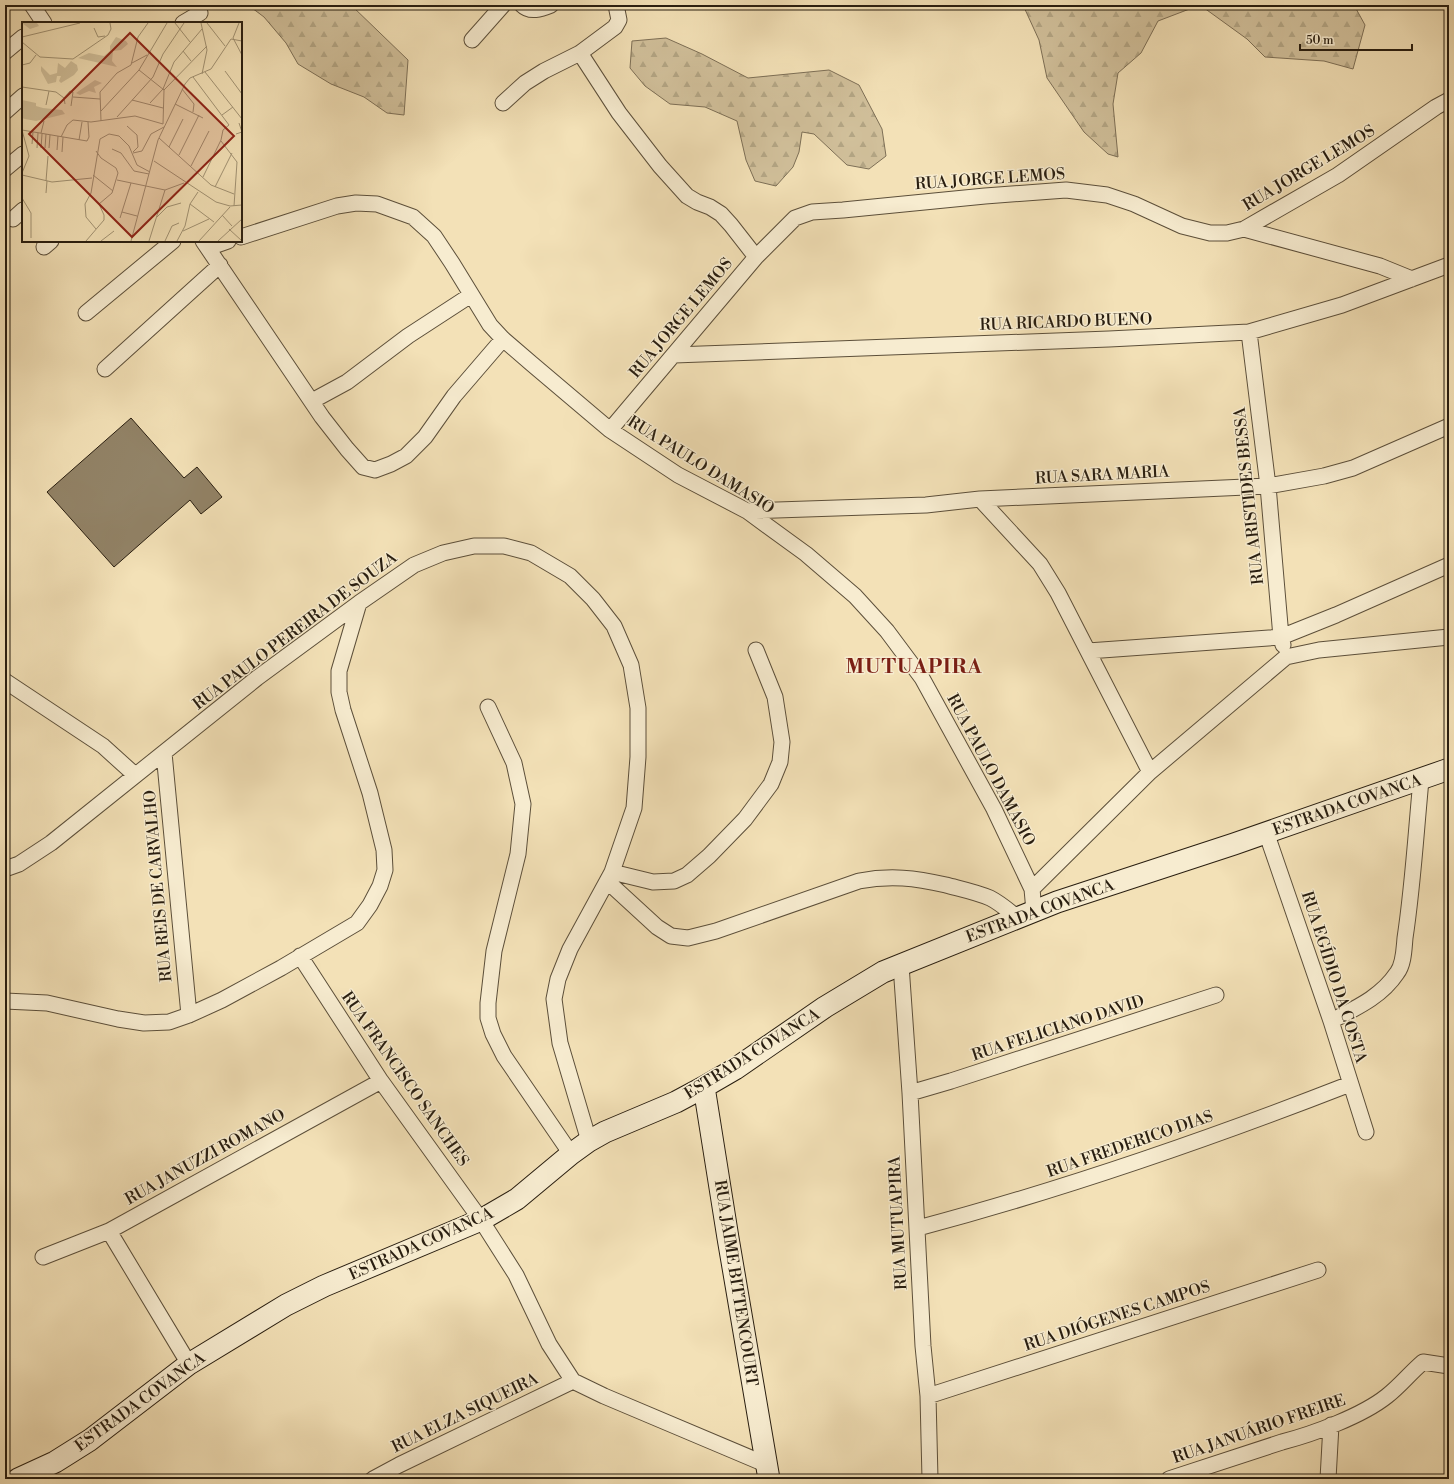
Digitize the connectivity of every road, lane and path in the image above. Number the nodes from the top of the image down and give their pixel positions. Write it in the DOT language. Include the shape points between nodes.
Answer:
graph roads {
  1 [pos="32,5"];
  2 [pos="503,5"];
  3 [pos="522,5"];
  4 [pos="551,5"];
  5 [pos="616,5"];
  6 [pos="200,13"];
  7 [pos="42,22"];
  8 [pos="185,22"];
  9 [pos="22,37"];
  10 [pos="472,40"];
  11 [pos="5,52"];
  12 [pos="580,53"];
  13 [pos="22,97"];
  14 [pos="1449,100"];
  15 [pos="503,103"];
  16 [pos="5,112"];
  17 [pos="22,155"];
  18 [pos="5,169"];
  19 [pos="1244,228"];
  20 [pos="242,237"];
  21 [pos="172,242"];
  22 [pos="221,242"];
  23 [pos="206,244"];
  24 [pos="756,257"];
  25 [pos="220,265"];
  26 [pos="1449,265"];
  27 [pos="1412,279"];
  28 [pos="471,295"];
  29 [pos="86,313"];
  30 [pos="1249,332"];
  31 [pos="503,339"];
  32 [pos="674,354"];
  33 [pos="106,369"];
  34 [pos="312,401"];
  35 [pos="1449,426"];
  36 [pos="610,430"];
  37 [pos="1268,486"];
  38 [pos="980,499"];
  39 [pos="747,511"];
  40 [pos="1449,565"];
  41 [pos="359,603"];
  42 [pos="1281,637"];
  43 [pos="1449,637"];
  44 [pos="756,650"];
  45 [pos="1088,651"];
  46 [pos="1286,657"];
  47 [pos="5,681"];
  48 [pos="488,707"];
  49 [pos="164,753"];
  50 [pos="1449,769"];
  51 [pos="1150,772"];
  52 [pos="135,775"];
  53 [pos="1421,780"];
  54 [pos="1266,832"];
  55 [pos="5,869"];
  56 [pos="610,877"];
  57 [pos="1032,888"];
  58 [pos="1026,914"];
  59 [pos="300,956"];
  60 [pos="901,965"];
  61 [pos="1216,996"];
  62 [pos="5,1001"];
  63 [pos="189,1016"];
  64 [pos="1332,1021"];
  65 [pos="381,1081"];
  66 [pos="1350,1084"];
  67 [pos="704,1086"];
  68 [pos="910,1092"];
  69 [pos="1366,1132"];
  70 [pos="589,1141"];
  71 [pos="571,1154"];
  72 [pos="482,1220"];
  73 [pos="918,1228"];
  74 [pos="109,1231"];
  75 [pos="43,1257"];
  76 [pos="1318,1270"];
  77 [pos="189,1364"];
  78 [pos="1444,1365"];
  79 [pos="574,1381"];
  80 [pos="928,1396"];
  81 [pos="1331,1425"];
  82 [pos="767,1471"];
  83 [pos="18,1479"];
  84 [pos="373,1479"];
  85 [pos="930,1479"];
  86 [pos="1169,1479"];
  87 [pos="1328,1479"];
  1 -- 7 [label="street"];
  2 -- 10 [label="street"];
  3 -- 4 [label="street" via="536,10"];
  5 -- 12 [label="street" via="619,20 615,27"];
  6 -- 8 [label="street"];
  9 -- 11 [label="street"];
  12 -- 15 [label="street" via="525,83"];
  12 -- 24 [label="street" via="619,113 660,166 687,196 721,214"];
  13 -- 16 [label="street"];
  14 -- 19 [label="street, RUA JORGE LEMOS" via="1338,175"];
  17 -- 18 [label="street"];
  19 -- 24 [label="street, RUA JORGE LEMOS" via="1210,233 1182,226 1134,204 1107,196 1066,190 812,212 795,218"];
  19 -- 27 [label="street" via="1380,266"];
  20 -- 28 [label="street, RUA PAULO DAMASIO" via="337,206 356,203 377,204 413,217 434,236"];
  21 -- 29 [label="street"];
  22 -- 23 [label="street"];
  23 -- 25 [label="street"];
  24 -- 32 [label="street, RUA JORGE LEMOS"];
  25 -- 33 [label="street"];
  25 -- 34 [label="street"];
  26 -- 27 [label="street, RUA RICARDO BUENO"];
  27 -- 30 [label="street, RUA RICARDO BUENO" via="1342,305"];
  28 -- 31 [label="street, RUA PAULO DAMASIO" via="490,325"];
  28 -- 34 [label="street" via="408,336 347,382"];
  30 -- 32 [label="street, RUA RICARDO BUENO"];
  30 -- 37 [label="street, RUA ARISTIDES BESSA"];
  31 -- 34 [label="street" via="454,396 425,437 406,456 374,470 363,467"];
  31 -- 36 [label="street, RUA PAULO DAMASIO"];
  32 -- 36 [label="street, RUA JORGE LEMOS"];
  35 -- 37 [label="street, RUA SARA MARIA" via="1353,468"];
  36 -- 39 [label="street, RUA PAULO DAMASIO" via="678,474"];
  37 -- 38 [label="street, RUA SARA MARIA"];
  37 -- 42 [label="street, RUA ARISTIDES BESSA"];
  38 -- 39 [label="street, RUA SARA MARIA" via="926,505"];
  38 -- 45 [label="street" via="1040,564"];
  39 -- 57 [label="street, RUA PAULO DAMASIO" via="806,554 855,596 887,631 926,684 994,809"];
  40 -- 42 [label="street"];
  41 -- 49 [label="street, RUA PAULO PEREIRA DE SOUZA" via="257,678"];
  41 -- 56 [label="street, RUA PAULO PEREIRA DE SOUZA" via="414,565 443,553 474,546 504,546 531,553 570,576 593,599 614,626 631,665 638,708 634,808"];
  41 -- 59 [label="street" via="339,671 339,692 370,793 384,850 385,870 370,905 357,923"];
  42 -- 45 [label="street"];
  42 -- 46 [label="street, RUA ARISTIDES BESSA"];
  43 -- 46 [label="street" via="1319,650"];
  44 -- 56 [label="street" via="774,697 782,742 780,762 771,784 745,819 687,875 674,881 653,882"];
  45 -- 51 [label="street"];
  46 -- 51 [label="street"];
  47 -- 52 [label="street" via="103,746"];
  48 -- 71 [label="street" via="514,763 523,804 518,854 494,951 488,1018 504,1056"];
  49 -- 52 [label="street, RUA PAULO PEREIRA DE SOUZA"];
  49 -- 63 [label="street, RUA REIS DE CARVALHO"];
  50 -- 53 [label="street, ESTRADA COVANCA"];
  51 -- 57 [label="street"];
  52 -- 55 [label="street, RUA PAULO PEREIRA DE SOUZA" via="51,843 19,864"];
  53 -- 54 [label="street, ESTRADA COVANCA"];
  53 -- 64 [label="street" via="1407,925 1399,971 1386,988 1370,1000"];
  54 -- 58 [label="street, ESTRADA COVANCA"];
  54 -- 64 [label="street, RUA EGÍDIO DA COSTA"];
  56 -- 58 [label="street" via="657,927 671,936 688,938 716,932 859,881 875,878 919,879 969,890"];
  56 -- 70 [label="street, RUA PAULO PEREIRA DE SOUZA" via="570,949 554,999 560,1043"];
  57 -- 58 [label="street"];
  58 -- 60 [label="street, ESTRADA COVANCA"];
  59 -- 63 [label="street"];
  59 -- 65 [label="street, RUA FRANCISCO SANCHES"];
  60 -- 67 [label="street, ESTRADA COVANCA" via="858,986 735,1069"];
  60 -- 68 [label="street, RUA MUTUAPIRA"];
  61 -- 68 [label="street, RUA FELICIANO DAVID"];
  62 -- 63 [label="street" via="47,1003 144,1023 169,1022"];
  64 -- 66 [label="street, RUA EGÍDIO DA COSTA"];
  65 -- 72 [label="street, RUA FRANCISCO SANCHES"];
  65 -- 74 [label="street, RUA JANUZZI ROMANO"];
  66 -- 69 [label="street, RUA EGÍDIO DA COSTA"];
  66 -- 73 [label="street, RUA FREDERICO DIAS" via="1249,1123 1062,1186"];
  67 -- 70 [label="street, ESTRADA COVANCA" via="676,1102"];
  67 -- 82 [label="street, RUA JAIME BITTENCOURT"];
  68 -- 73 [label="street, RUA MUTUAPIRA"];
  70 -- 71 [label="street, ESTRADA COVANCA"];
  71 -- 72 [label="street, ESTRADA COVANCA" via="517,1199"];
  72 -- 77 [label="street, ESTRADA COVANCA" via="331,1283 286,1305"];
  72 -- 79 [label="street, RUA FRANCISCO SANCHES" via="516,1275 549,1344"];
  73 -- 80 [label="street, RUA MUTUAPIRA" via="920,1308"];
  74 -- 75 [label="street, RUA JANUZZI ROMANO"];
  74 -- 77 [label="street"];
  76 -- 80 [label="street, RUA DIÓGENES CAMPOS"];
  77 -- 83 [label="street, ESTRADA COVANCA" via="90,1440 55,1462"];
  78 -- 81 [label="street, RUA JANUÁRIO FREIRE" via="1423,1362 1376,1404"];
  79 -- 82 [label="street"];
  79 -- 84 [label="street, RUA ELZA SIQUEIRA" via="399,1464"];
  80 -- 85 [label="street, RUA MUTUAPIRA"];
  81 -- 86 [label="street, RUA JANUÁRIO FREIRE"];
  81 -- 87 [label="street"];
}
